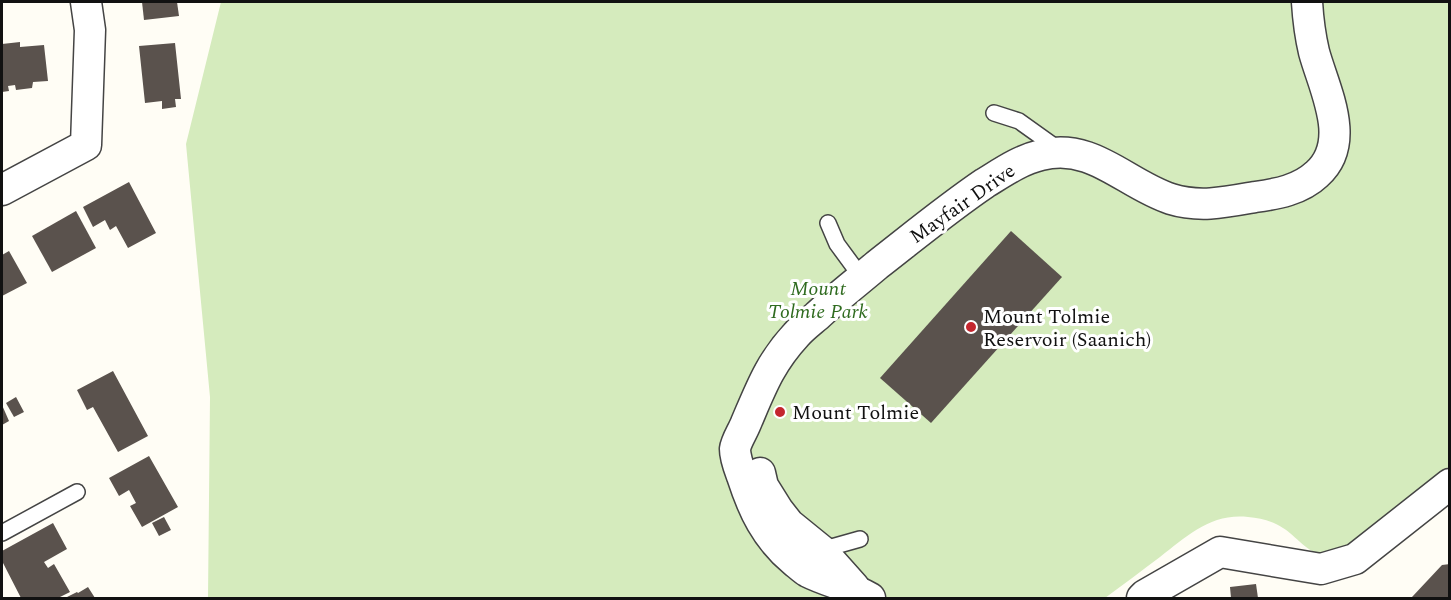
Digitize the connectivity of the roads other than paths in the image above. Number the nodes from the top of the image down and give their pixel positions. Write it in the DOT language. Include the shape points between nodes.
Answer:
graph roads {
  1 [pos="86,2"];
  2 [pos="1307,2"];
  3 [pos="994,113"];
  4 [pos="1063,153"];
  5 [pos="2,190"];
  6 [pos="828,223"];
  7 [pos="862,278"];
  8 [pos="746,424"];
  9 [pos="1449,484"];
  10 [pos="77,492"];
  11 [pos="2,533"];
  12 [pos="860,539"];
  13 [pos="821,550"];
  14 [pos="864,595"];
  15 [pos="1142,598"];
  1 -- 5 [label="street" via="90,30 86,145"];
  2 -- 4 [label="street, Mayfair Drive" via="1314,51 1329,101 1334,147 1329,160 1301,186 1221,204 1188,202 1154,192 1097,161"];
  3 -- 4 [label="lane" via="1019,121"];
  4 -- 7 [label="street, Mayfair Drive" via="1041,155 1010,167 965,196"];
  6 -- 7 [label="lane" via="837,244"];
  7 -- 8 [label="street, Mayfair Drive" via="797,333 773,362"];
  8 -- 13 [label="street, Mayfair Drive" via="763,486 789,524"];
  8 -- 14 [label="street, Mayfair Drive" via="735,448 748,496 762,526 781,550 806,571"];
  9 -- 15 [label="street" via="1355,559 1321,569 1220,552"];
  10 -- 11 [label="lane"];
  12 -- 13 [label="lane"];
  13 -- 14 [label="street, Mayfair Drive"];
}
